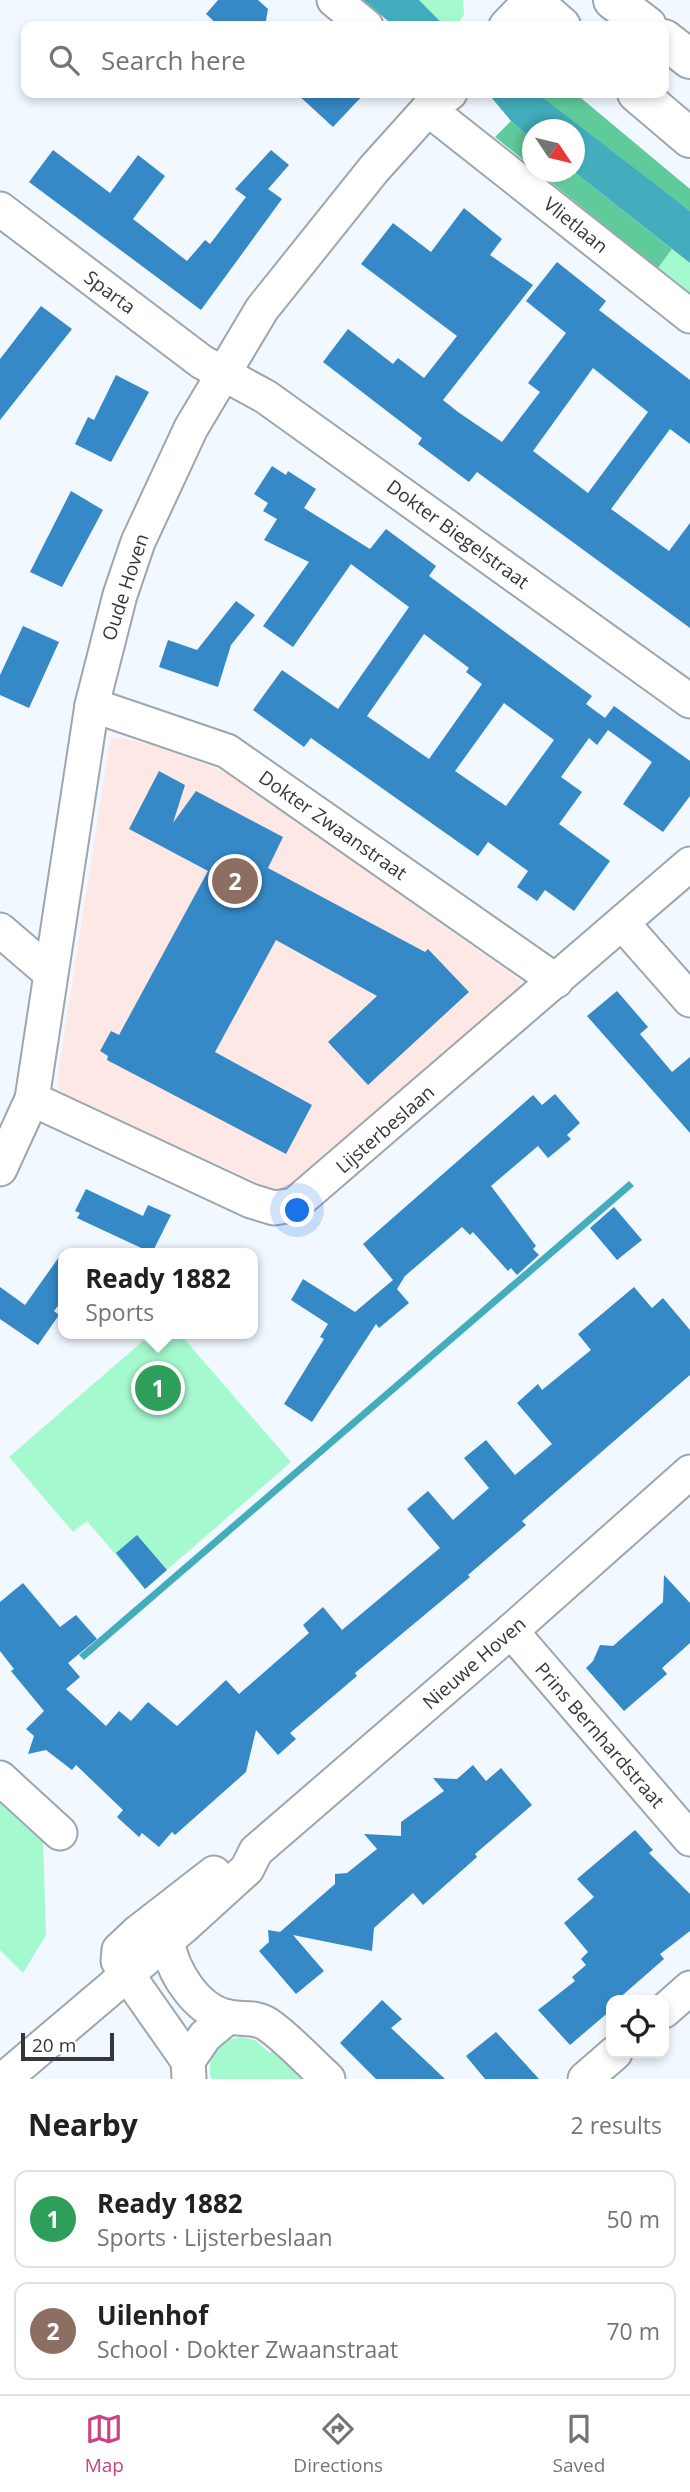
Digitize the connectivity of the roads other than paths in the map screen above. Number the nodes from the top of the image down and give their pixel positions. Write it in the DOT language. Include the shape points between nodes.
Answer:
graph roads {
  1 [pos="334,0"];
  2 [pos="531,0"];
  3 [pos="613,0"];
  4 [pos="360,21"];
  5 [pos="511,21"];
  6 [pos="555,21"];
  7 [pos="640,21"];
  8 [pos="669,43"];
  9 [pos="690,60"];
  10 [pos="442,98"];
  11 [pos="444,98"];
  12 [pos="643,98"];
  13 [pos="690,138"];
  14 [pos="0,209"];
  15 [pos="690,316"];
  16 [pos="223,372"];
  17 [pos="690,701"];
  18 [pos="92,705"];
  19 [pos="690,864"];
  20 [pos="623,924"];
  21 [pos="0,929"];
  22 [pos="49,972"];
  23 [pos="556,981"];
  24 [pos="690,1000"];
  25 [pos="32,1099"];
  26 [pos="0,1169"];
  27 [pos="690,1472"];
  28 [pos="511,1631"];
  29 [pos="0,1778"];
  30 [pos="60,1833"];
  31 [pos="690,1839"];
  32 [pos="256,1851"];
  33 [pos="167,1940"];
  34 [pos="127,1974"];
  35 [pos="690,1988"];
  36 [pos="669,2007"];
  37 [pos="203,2048"];
  38 [pos="609,2058"];
  39 [pos="4,2079"];
  40 [pos="328,2079"];
  41 [pos="585,2079"];
  1 -- 4 [label="street"];
  2 -- 5 [label="street"];
  2 -- 6 [label="main road"];
  3 -- 7 [label="main road"];
  8 -- 9 [label="main road"];
  10 -- 16 [label="street, Oude Hoven" via="293,267"];
  11 -- 15 [label="street, Vlietlaan"];
  12 -- 13 [label="main road"];
  14 -- 16 [label="street, Sparta" via="202,362"];
  16 -- 17 [label="street, Dokter Biegelstraat" via="266,397"];
  16 -- 18 [label="street, Oude Hoven" via="138,542 113,617"];
  18 -- 22 [label="street, Oude Hoven"];
  18 -- 23 [label="street, Dokter Zwaanstraat" via="227,751"];
  19 -- 20 [label="street, Lijsterbeslaan"];
  20 -- 23 [label="street, Lijsterbeslaan"];
  20 -- 24 [label="street"];
  21 -- 22 [label="street"];
  22 -- 25 [label="street, Oude Hoven"];
  23 -- 25 [label="street, Lijsterbeslaan" via="294,1205 274,1208 251,1201"];
  25 -- 26 [label="street, Oude Hoven"];
  27 -- 28 [label="street, Nieuwe Hoven"];
  28 -- 31 [label="street, Prins Bernhardstraat"];
  28 -- 32 [label="street, Nieuwe Hoven"];
  29 -- 30 [label="street"];
  32 -- 33 [label="street, Nieuwe Hoven" via="247,1869"];
  32 -- 34 [label="street, Nieuwe Hoven" via="242,1853 119,1950 118,1961"];
  33 -- 34 [label="street, Nieuwe Hoven"];
  33 -- 37 [label="street" via="179,1978 200,2001"];
  34 -- 37 [label="street"];
  34 -- 39 [label="street, Nieuwe Hoven"];
  35 -- 36 [label="street"];
  37 -- 40 [label="street" via="245,2017 265,2022"];
  38 -- 41 [label="street"];
}
